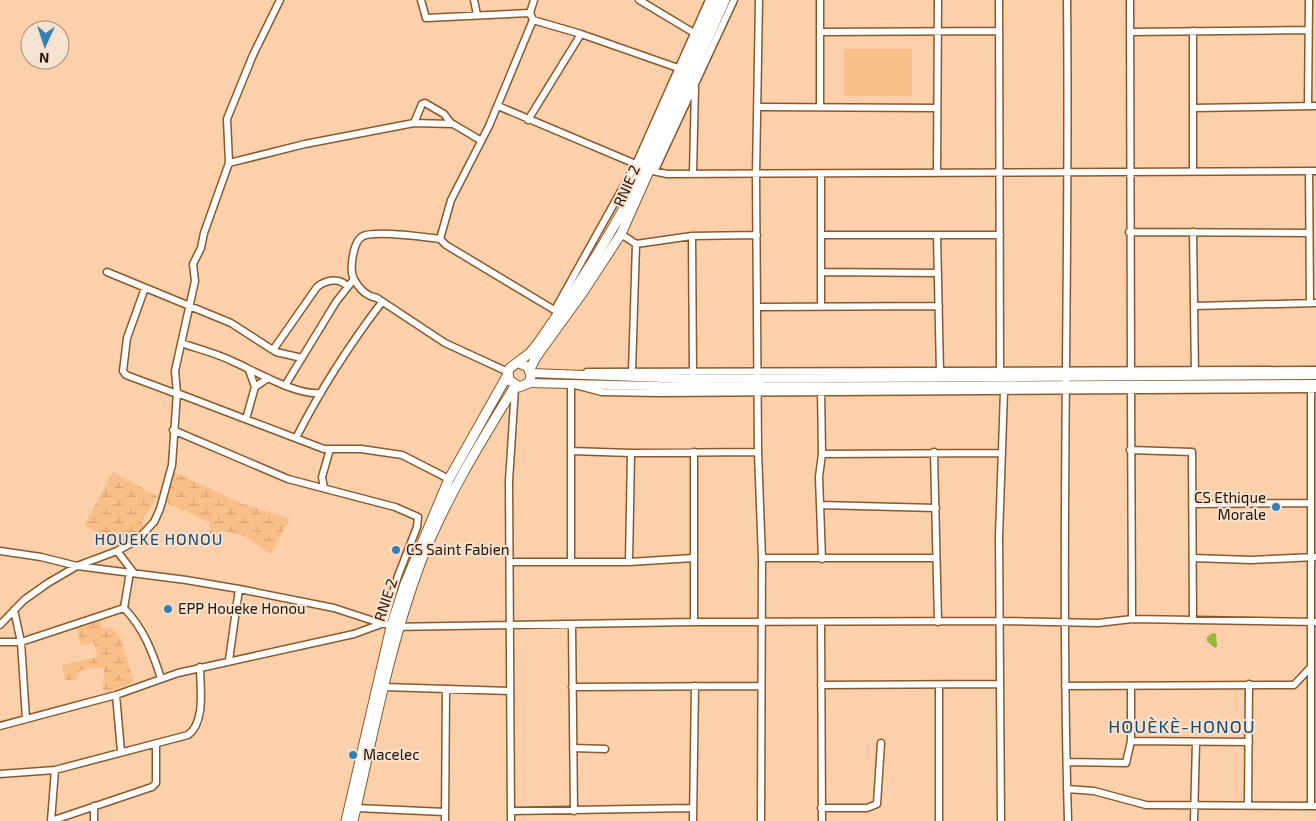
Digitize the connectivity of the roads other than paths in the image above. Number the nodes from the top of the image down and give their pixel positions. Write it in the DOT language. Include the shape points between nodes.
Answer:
graph roads {
  1 [pos="280,0"];
  2 [pos="421,0"];
  3 [pos="474,0"];
  4 [pos="534,0"];
  5 [pos="639,0"];
  6 [pos="709,0"];
  7 [pos="716,0"];
  8 [pos="725,0"];
  9 [pos="734,0"];
  10 [pos="759,0"];
  11 [pos="820,0"];
  12 [pos="938,0"];
  13 [pos="998,0"];
  14 [pos="1066,0"];
  15 [pos="1130,0"];
  16 [pos="1309,0"];
  17 [pos="530,13"];
  18 [pos="477,15"];
  19 [pos="533,20"];
  20 [pos="1308,30"];
  21 [pos="1193,31"];
  22 [pos="820,32"];
  23 [pos="938,32"];
  24 [pos="999,32"];
  25 [pos="1130,32"];
  26 [pos="694,33"];
  27 [pos="580,34"];
  28 [pos="681,69"];
  29 [pos="695,83"];
  30 [pos="498,106"];
  31 [pos="1308,106"];
  32 [pos="1316,106"];
  33 [pos="757,107"];
  34 [pos="820,107"];
  35 [pos="937,108"];
  36 [pos="1193,108"];
  37 [pos="528,120"];
  38 [pos="414,123"];
  39 [pos="451,123"];
  40 [pos="480,140"];
  41 [pos="229,163"];
  42 [pos="645,168"];
  43 [pos="1193,171"];
  44 [pos="937,172"];
  45 [pos="1130,172"];
  46 [pos="1312,172"];
  47 [pos="694,173"];
  48 [pos="999,173"];
  49 [pos="1069,174"];
  50 [pos="756,175"];
  51 [pos="821,175"];
  52 [pos="1129,232"];
  53 [pos="1193,232"];
  54 [pos="620,234"];
  55 [pos="1309,234"];
  56 [pos="757,235"];
  57 [pos="821,235"];
  58 [pos="1000,235"];
  59 [pos="692,236"];
  60 [pos="937,236"];
  61 [pos="440,238"];
  62 [pos="636,244"];
  63 [pos="107,272"];
  64 [pos="821,272"];
  65 [pos="938,273"];
  66 [pos="354,279"];
  67 [pos="347,286"];
  68 [pos="145,288"];
  69 [pos="382,302"];
  70 [pos="1313,303"];
  71 [pos="189,306"];
  72 [pos="821,306"];
  73 [pos="939,306"];
  74 [pos="1194,306"];
  75 [pos="757,307"];
  76 [pos="557,313"];
  77 [pos="181,343"];
  78 [pos="273,350"];
  79 [pos="302,358"];
  80 [pos="519,363"];
  81 [pos="249,370"];
  82 [pos="1316,370"];
  83 [pos="531,371"];
  84 [pos="1000,371"];
  85 [pos="632,372"];
  86 [pos="940,372"];
  87 [pos="693,373"];
  88 [pos="1131,373"];
  89 [pos="1194,373"];
  90 [pos="508,374"];
  91 [pos="571,375"];
  92 [pos="1316,375"];
  93 [pos="268,378"];
  94 [pos="1067,380"];
  95 [pos="758,382"];
  96 [pos="529,383"];
  97 [pos="286,384"];
  98 [pos="571,384"];
  99 [pos="515,386"];
  100 [pos="255,387"];
  101 [pos="1314,387"];
  102 [pos="821,389"];
  103 [pos="1131,390"];
  104 [pos="1004,391"];
  105 [pos="177,393"];
  106 [pos="321,393"];
  107 [pos="308,394"];
  108 [pos="311,408"];
  109 [pos="246,419"];
  110 [pos="173,430"];
  111 [pos="297,436"];
  112 [pos="330,450"];
  113 [pos="1130,450"];
  114 [pos="571,451"];
  115 [pos="694,452"];
  116 [pos="758,452"];
  117 [pos="934,452"];
  118 [pos="631,453"];
  119 [pos="1002,453"];
  120 [pos="822,454"];
  121 [pos="449,479"];
  122 [pos="324,488"];
  123 [pos="1310,503"];
  124 [pos="1192,504"];
  125 [pos="820,505"];
  126 [pos="936,508"];
  127 [pos="0,551"];
  128 [pos="118,551"];
  129 [pos="1313,556"];
  130 [pos="693,558"];
  131 [pos="762,558"];
  132 [pos="936,558"];
  133 [pos="1193,558"];
  134 [pos="822,559"];
  135 [pos="511,562"];
  136 [pos="571,562"];
  137 [pos="630,562"];
  138 [pos="77,566"];
  139 [pos="132,572"];
  140 [pos="239,589"];
  141 [pos="124,608"];
  142 [pos="14,610"];
  143 [pos="1132,619"];
  144 [pos="1194,620"];
  145 [pos="1000,621"];
  146 [pos="694,622"];
  147 [pos="821,622"];
  148 [pos="938,622"];
  149 [pos="1313,622"];
  150 [pos="762,623"];
  151 [pos="1065,623"];
  152 [pos="510,624"];
  153 [pos="0,625"];
  154 [pos="388,625"];
  155 [pos="572,626"];
  156 [pos="0,642"];
  157 [pos="20,642"];
  158 [pos="229,660"];
  159 [pos="200,668"];
  160 [pos="1310,668"];
  161 [pos="161,678"];
  162 [pos="1000,684"];
  163 [pos="1249,684"];
  164 [pos="821,685"];
  165 [pos="939,685"];
  166 [pos="695,686"];
  167 [pos="762,686"];
  168 [pos="1065,686"];
  169 [pos="1131,686"];
  170 [pos="384,687"];
  171 [pos="572,687"];
  172 [pos="446,689"];
  173 [pos="510,691"];
  174 [pos="116,695"];
  175 [pos="26,719"];
  176 [pos="0,726"];
  177 [pos="1131,741"];
  178 [pos="1196,742"];
  179 [pos="1249,742"];
  180 [pos="881,743"];
  181 [pos="156,745"];
  182 [pos="573,748"];
  183 [pos="605,749"];
  184 [pos="121,751"];
  185 [pos="1067,762"];
  186 [pos="55,770"];
  187 [pos="0,774"];
  188 [pos="1067,789"];
  189 [pos="1248,805"];
  190 [pos="94,806"];
  191 [pos="1194,806"];
  192 [pos="1313,806"];
  193 [pos="356,808"];
  194 [pos="693,808"];
  195 [pos="821,808"];
  196 [pos="512,811"];
  197 [pos="574,811"];
  198 [pos="445,812"];
  199 [pos="51,821"];
  200 [pos="94,821"];
  201 [pos="346,821"];
  202 [pos="353,821"];
  203 [pos="445,821"];
  204 [pos="511,821"];
  205 [pos="693,821"];
  206 [pos="762,821"];
  207 [pos="822,821"];
  208 [pos="939,821"];
  209 [pos="1001,821"];
  210 [pos="1068,821"];
  211 [pos="1194,821"];
  1 -- 41 [label="street" via="253,55 228,119"];
  2 -- 18 [label="street" via="426,18"];
  3 -- 18 [label="street"];
  4 -- 17 [label="street"];
  5 -- 26 [label="street"];
  6 -- 26 [label="street"];
  7 -- 28 [label="highway, RNIE 2 / RNIE 2"];
  8 -- 42 [label="highway, RNIE 2 / RNIE 2"];
  9 -- 29 [label="street"];
  10 -- 33 [label="street"];
  11 -- 22 [label="street"];
  12 -- 23 [label="street"];
  13 -- 24 [label="street"];
  14 -- 49 [label="street"];
  15 -- 25 [label="street"];
  16 -- 20 [label="street"];
  17 -- 18 [label="street"];
  17 -- 19 [label="street"];
  19 -- 27 [label="street"];
  19 -- 30 [label="street"];
  20 -- 21 [label="street"];
  20 -- 31 [label="street"];
  21 -- 25 [label="street"];
  21 -- 36 [label="street"];
  22 -- 23 [label="street"];
  22 -- 34 [label="street"];
  23 -- 24 [label="street"];
  23 -- 35 [label="street"];
  24 -- 48 [label="street"];
  25 -- 45 [label="street"];
  26 -- 28 [label="street"];
  27 -- 28 [label="street"];
  27 -- 37 [label="street"];
  28 -- 42 [label="highway, RNIE 2 / RNIE 2"];
  29 -- 42 [label="street"];
  29 -- 47 [label="street"];
  30 -- 37 [label="street"];
  30 -- 40 [label="street"];
  31 -- 32 [label="street"];
  31 -- 36 [label="street"];
  33 -- 34 [label="street"];
  33 -- 50 [label="street"];
  34 -- 35 [label="street"];
  35 -- 44 [label="street"];
  36 -- 43 [label="street"];
  37 -- 42 [label="street"];
  38 -- 39 [label="street"];
  38 -- 39 [label="street" via="425,103 444,114"];
  38 -- 41 [label="street" via="305,144"];
  39 -- 40 [label="street"];
  40 -- 61 [label="street" via="451,200"];
  41 -- 71 [label="street" via="201,248 194,259 195,281"];
  42 -- 47 [label="street" via="667,174"];
  42 -- 54 [label="highway, RNIE 2 / RNIE 2"];
  42 -- 76 [label="highway, RNIE 2 / RNIE 2" via="589,270"];
  43 -- 45 [label="street"];
  43 -- 46 [label="street"];
  44 -- 48 [label="street"];
  44 -- 51 [label="street"];
  45 -- 49 [label="street"];
  45 -- 52 [label="street"];
  46 -- 55 [label="street"];
  47 -- 50 [label="street"];
  48 -- 49 [label="street"];
  48 -- 58 [label="street"];
  49 -- 94 [label="street"];
  50 -- 51 [label="street"];
  50 -- 56 [label="street"];
  51 -- 57 [label="street"];
  52 -- 53 [label="street"];
  52 -- 88 [label="street"];
  53 -- 55 [label="street"];
  53 -- 74 [label="street"];
  54 -- 62 [label="street"];
  54 -- 83 [label="highway, RNIE 2 / RNIE 2" via="536,357"];
  55 -- 70 [label="street"];
  56 -- 59 [label="street"];
  56 -- 75 [label="street"];
  57 -- 60 [label="street"];
  57 -- 64 [label="street"];
  58 -- 60 [label="street"];
  58 -- 84 [label="street"];
  59 -- 62 [label="street"];
  59 -- 87 [label="street"];
  60 -- 65 [label="street"];
  61 -- 66 [label="street" via="364,235 355,250"];
  61 -- 76 [label="street" via="446,245"];
  62 -- 85 [label="street"];
  63 -- 68 [label="street"];
  64 -- 65 [label="street"];
  64 -- 72 [label="street"];
  65 -- 73 [label="street"];
  66 -- 67 [label="street"];
  66 -- 69 [label="street" via="366,294"];
  67 -- 78 [label="street" via="336,280 316,287"];
  67 -- 79 [label="street"];
  68 -- 71 [label="street"];
  68 -- 105 [label="street" via="127,338 123,371 126,375"];
  69 -- 90 [label="street" via="445,343"];
  69 -- 106 [label="street" via="355,337"];
  70 -- 74 [label="street"];
  71 -- 77 [label="street"];
  71 -- 78 [label="street" via="231,324"];
  72 -- 73 [label="street"];
  72 -- 75 [label="street"];
  73 -- 86 [label="street"];
  74 -- 89 [label="street"];
  75 -- 95 [label="street"];
  76 -- 80 [label="highway, RNIE 2 / RNIE 2" via="530,353"];
  77 -- 81 [label="street"];
  77 -- 105 [label="street" via="174,370"];
  78 -- 79 [label="street"];
  79 -- 97 [label="street"];
  80 -- 83 [label="highway"];
  80 -- 90 [label="highway, RNIE 2 / RNIE 2" via="510,368"];
  81 -- 93 [label="street"];
  81 -- 100 [label="street"];
  82 -- 89 [label="street"];
  83 -- 91 [label="main road"];
  83 -- 96 [label="highway, RNIE 2 / RNIE 2"];
  84 -- 86 [label="street"];
  84 -- 94 [label="street"];
  85 -- 87 [label="street"];
  85 -- 91 [label="street" via="595,371"];
  86 -- 95 [label="street"];
  87 -- 95 [label="street"];
  88 -- 89 [label="main road"];
  88 -- 94 [label="main road"];
  89 -- 92 [label="main road"];
  90 -- 99 [label="highway"];
  90 -- 121 [label="highway, RNIE 2 / RNIE 2"];
  91 -- 95 [label="main road"];
  93 -- 97 [label="street"];
  93 -- 100 [label="street"];
  94 -- 95 [label="main road"];
  94 -- 101 [label="main road"];
  94 -- 102 [label="main road"];
  94 -- 103 [label="street"];
  94 -- 104 [label="street"];
  94 -- 151 [label="street"];
  95 -- 98 [label="main road"];
  95 -- 102 [label="main road"];
  95 -- 116 [label="street"];
  96 -- 98 [label="main road"];
  96 -- 99 [label="highway"];
  97 -- 107 [label="street"];
  98 -- 114 [label="street"];
  99 -- 135 [label="street" via="510,481"];
  99 -- 154 [label="highway, RNIE 2 / RNIE 2" via="484,435"];
  100 -- 109 [label="street"];
  101 -- 103 [label="street"];
  101 -- 123 [label="street"];
  102 -- 104 [label="street"];
  102 -- 120 [label="street"];
  103 -- 113 [label="street"];
  104 -- 119 [label="street"];
  105 -- 109 [label="street"];
  105 -- 110 [label="street"];
  106 -- 107 [label="street"];
  106 -- 108 [label="street"];
  107 -- 108 [label="street"];
  108 -- 111 [label="street"];
  109 -- 111 [label="street"];
  110 -- 122 [label="street" via="279,476"];
  110 -- 128 [label="street" via="170,477 160,509 145,532"];
  111 -- 112 [label="street"];
  112 -- 121 [label="street" via="361,449 402,455"];
  112 -- 122 [label="street" via="322,477"];
  113 -- 124 [label="street" via="1192,452"];
  113 -- 143 [label="street"];
  114 -- 118 [label="street"];
  114 -- 136 [label="street"];
  115 -- 116 [label="street"];
  115 -- 118 [label="street"];
  115 -- 130 [label="street"];
  116 -- 131 [label="street"];
  117 -- 119 [label="street"];
  117 -- 120 [label="street"];
  117 -- 126 [label="street"];
  118 -- 137 [label="street"];
  119 -- 145 [label="street"];
  120 -- 125 [label="street"];
  121 -- 154 [label="highway, RNIE 2 / RNIE 2"];
  122 -- 154 [label="street" via="395,507 418,518 394,589"];
  123 -- 124 [label="street"];
  123 -- 129 [label="street"];
  124 -- 133 [label="street"];
  125 -- 126 [label="street"];
  125 -- 134 [label="street"];
  126 -- 132 [label="street"];
  127 -- 138 [label="street"];
  128 -- 138 [label="street"];
  128 -- 139 [label="street"];
  129 -- 133 [label="street" via="1251,560"];
  129 -- 149 [label="street"];
  130 -- 137 [label="street"];
  130 -- 146 [label="street"];
  131 -- 134 [label="street"];
  131 -- 150 [label="street"];
  132 -- 134 [label="street"];
  132 -- 148 [label="street"];
  133 -- 144 [label="street"];
  135 -- 136 [label="street"];
  135 -- 152 [label="street"];
  136 -- 137 [label="street"];
  138 -- 139 [label="street"];
  138 -- 142 [label="street"];
  139 -- 140 [label="street"];
  139 -- 141 [label="street"];
  140 -- 154 [label="street" via="334,608"];
  140 -- 158 [label="street"];
  141 -- 157 [label="street"];
  141 -- 161 [label="street" via="148,640"];
  142 -- 153 [label="street"];
  142 -- 157 [label="street"];
  143 -- 144 [label="street"];
  143 -- 151 [label="street" via="1098,624"];
  144 -- 149 [label="street"];
  145 -- 148 [label="street"];
  145 -- 151 [label="street"];
  145 -- 162 [label="street"];
  146 -- 150 [label="street"];
  146 -- 155 [label="street"];
  147 -- 148 [label="street"];
  147 -- 150 [label="street"];
  147 -- 164 [label="street"];
  149 -- 160 [label="street"];
  150 -- 167 [label="street"];
  151 -- 168 [label="street"];
  152 -- 154 [label="street"];
  152 -- 155 [label="street"];
  152 -- 173 [label="street"];
  154 -- 158 [label="street"];
  154 -- 170 [label="highway, RNIE 2 / RNIE 2"];
  154 -- 201 [label="highway, RNIE 2 / RNIE 2"];
  155 -- 171 [label="street"];
  156 -- 157 [label="street"];
  157 -- 175 [label="street"];
  158 -- 159 [label="street"];
  159 -- 161 [label="street"];
  159 -- 181 [label="street" via="200,713 193,730 188,735"];
  160 -- 163 [label="street" via="1294,685"];
  160 -- 192 [label="street"];
  161 -- 174 [label="street"];
  162 -- 165 [label="street"];
  162 -- 209 [label="street"];
  163 -- 169 [label="street"];
  163 -- 179 [label="street"];
  164 -- 165 [label="street"];
  164 -- 195 [label="street"];
  165 -- 208 [label="street"];
  166 -- 167 [label="street"];
  166 -- 171 [label="street"];
  166 -- 194 [label="street"];
  167 -- 206 [label="street"];
  168 -- 169 [label="street"];
  168 -- 185 [label="street"];
  169 -- 177 [label="street"];
  170 -- 172 [label="street"];
  170 -- 193 [label="highway, RNIE 2 / RNIE 2"];
  171 -- 182 [label="street"];
  172 -- 173 [label="street"];
  172 -- 198 [label="street"];
  173 -- 196 [label="street"];
  174 -- 175 [label="street"];
  174 -- 184 [label="street"];
  175 -- 176 [label="street"];
  177 -- 178 [label="street"];
  177 -- 185 [label="street" via="1126,763"];
  178 -- 179 [label="street"];
  178 -- 191 [label="street"];
  179 -- 189 [label="street"];
  180 -- 195 [label="street" via="877,804 867,808"];
  181 -- 184 [label="street"];
  181 -- 190 [label="street" via="154,785"];
  182 -- 183 [label="street"];
  182 -- 197 [label="street"];
  184 -- 186 [label="street"];
  185 -- 188 [label="street"];
  186 -- 187 [label="street"];
  186 -- 199 [label="street"];
  188 -- 191 [label="street" via="1146,805"];
  188 -- 210 [label="street"];
  189 -- 191 [label="street"];
  189 -- 192 [label="street"];
  190 -- 199 [label="street"];
  190 -- 200 [label="street"];
  191 -- 211 [label="street"];
  193 -- 198 [label="street"];
  193 -- 202 [label="highway, RNIE 2 / RNIE 2"];
  194 -- 197 [label="street"];
  194 -- 205 [label="street"];
  195 -- 207 [label="street"];
  196 -- 197 [label="street"];
  196 -- 204 [label="street"];
  198 -- 203 [label="street"];
}
